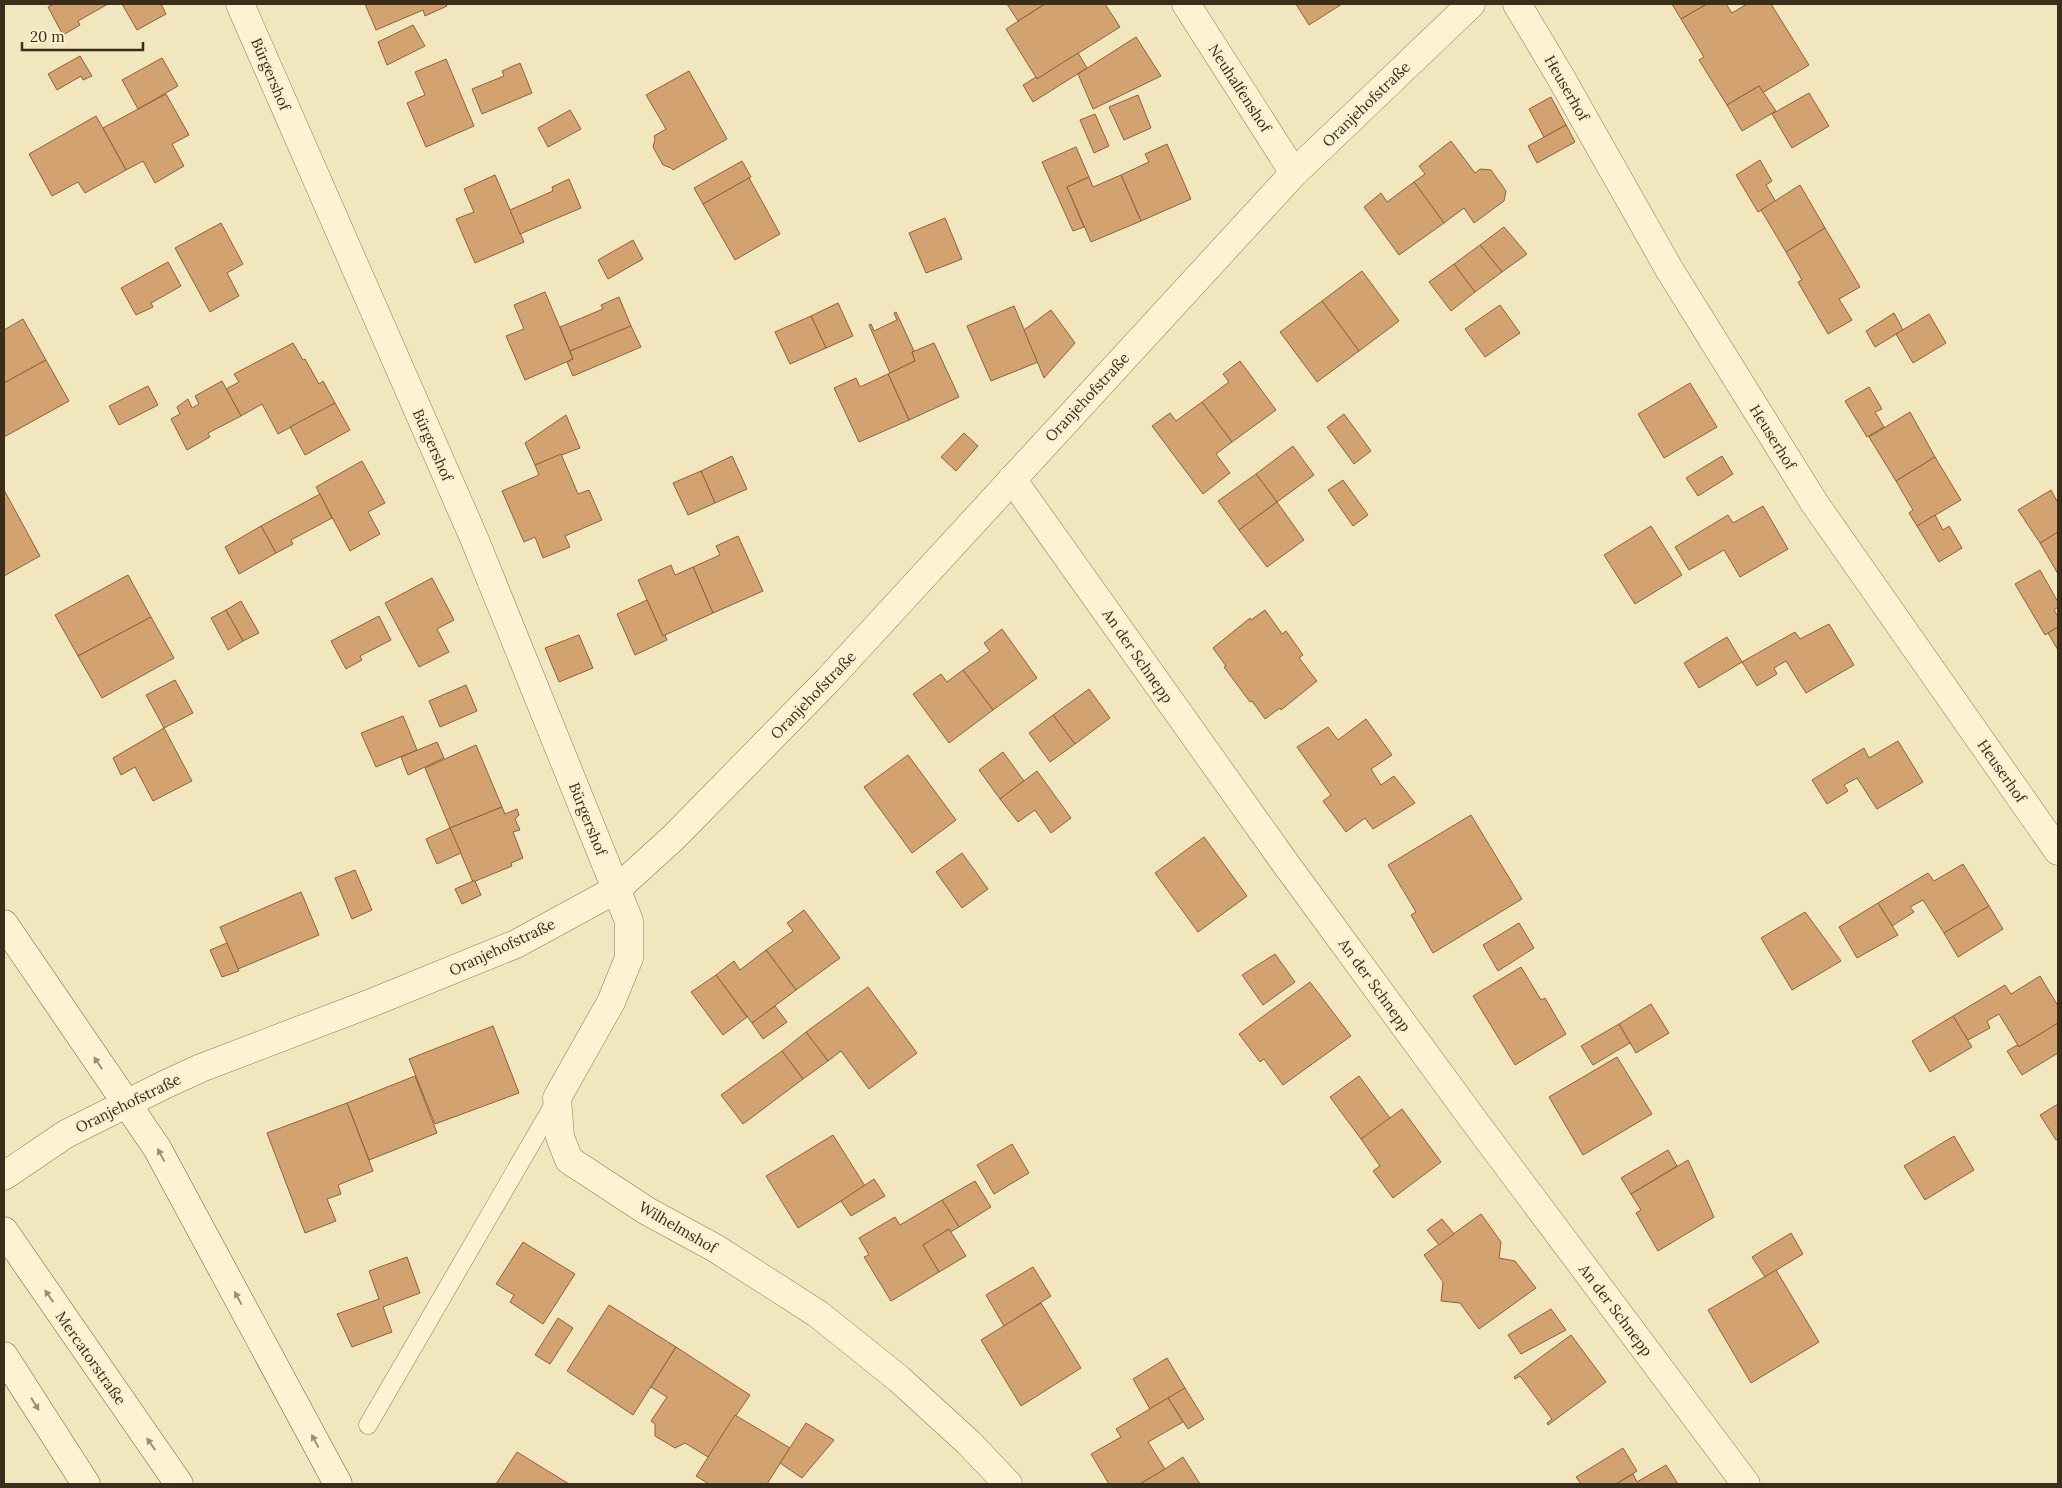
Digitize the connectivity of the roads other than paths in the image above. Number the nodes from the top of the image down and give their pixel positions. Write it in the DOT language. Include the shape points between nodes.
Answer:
graph roads {
  1 [pos="240,4"];
  2 [pos="1186,4"];
  3 [pos="1471,4"];
  4 [pos="1517,4"];
  5 [pos="1294,173"];
  6 [pos="1012,479"];
  7 [pos="2058,851"];
  8 [pos="617,889"];
  9 [pos="4,924"];
  10 [pos="557,1098"];
  11 [pos="126,1104"];
  12 [pos="4,1176"];
  13 [pos="4,1231"];
  14 [pos="4,1356"];
  15 [pos="368,1425"];
  16 [pos="86,1484"];
  17 [pos="179,1484"];
  18 [pos="338,1484"];
  19 [pos="1008,1484"];
  20 [pos="1746,1484"];
  1 -- 8 [label="street, Bürgershof" via="474,538"];
  2 -- 5 [label="street, Neuhalfenshof"];
  3 -- 5 [label="street, Oranjehofstraße"];
  4 -- 7 [label="street, Heuserhof" via="1668,269 1815,504"];
  5 -- 6 [label="street, Oranjehofstraße"];
  6 -- 8 [label="street, Oranjehofstraße" via="822,686 674,837"];
  6 -- 20 [label="street, An der Schnepp" via="1282,860"];
  8 -- 10 [label="street" via="628,921 629,958 612,1002"];
  8 -- 11 [label="street, Oranjehofstraße" via="516,944 201,1068"];
  11 -- 9 [label="street, one-way"];
  10 -- 15 [label="lane"];
  10 -- 19 [label="street, Wilhelmshof" via="560,1137 569,1160 818,1314 899,1379"];
  11 -- 12 [label="street, Oranjehofstraße" via="66,1134"];
  18 -- 11 [label="street, one-way" via="157,1148"];
  17 -- 13 [label="street, Mercatorstraße, one-way"];
  14 -- 16 [label="street, one-way"];
}
